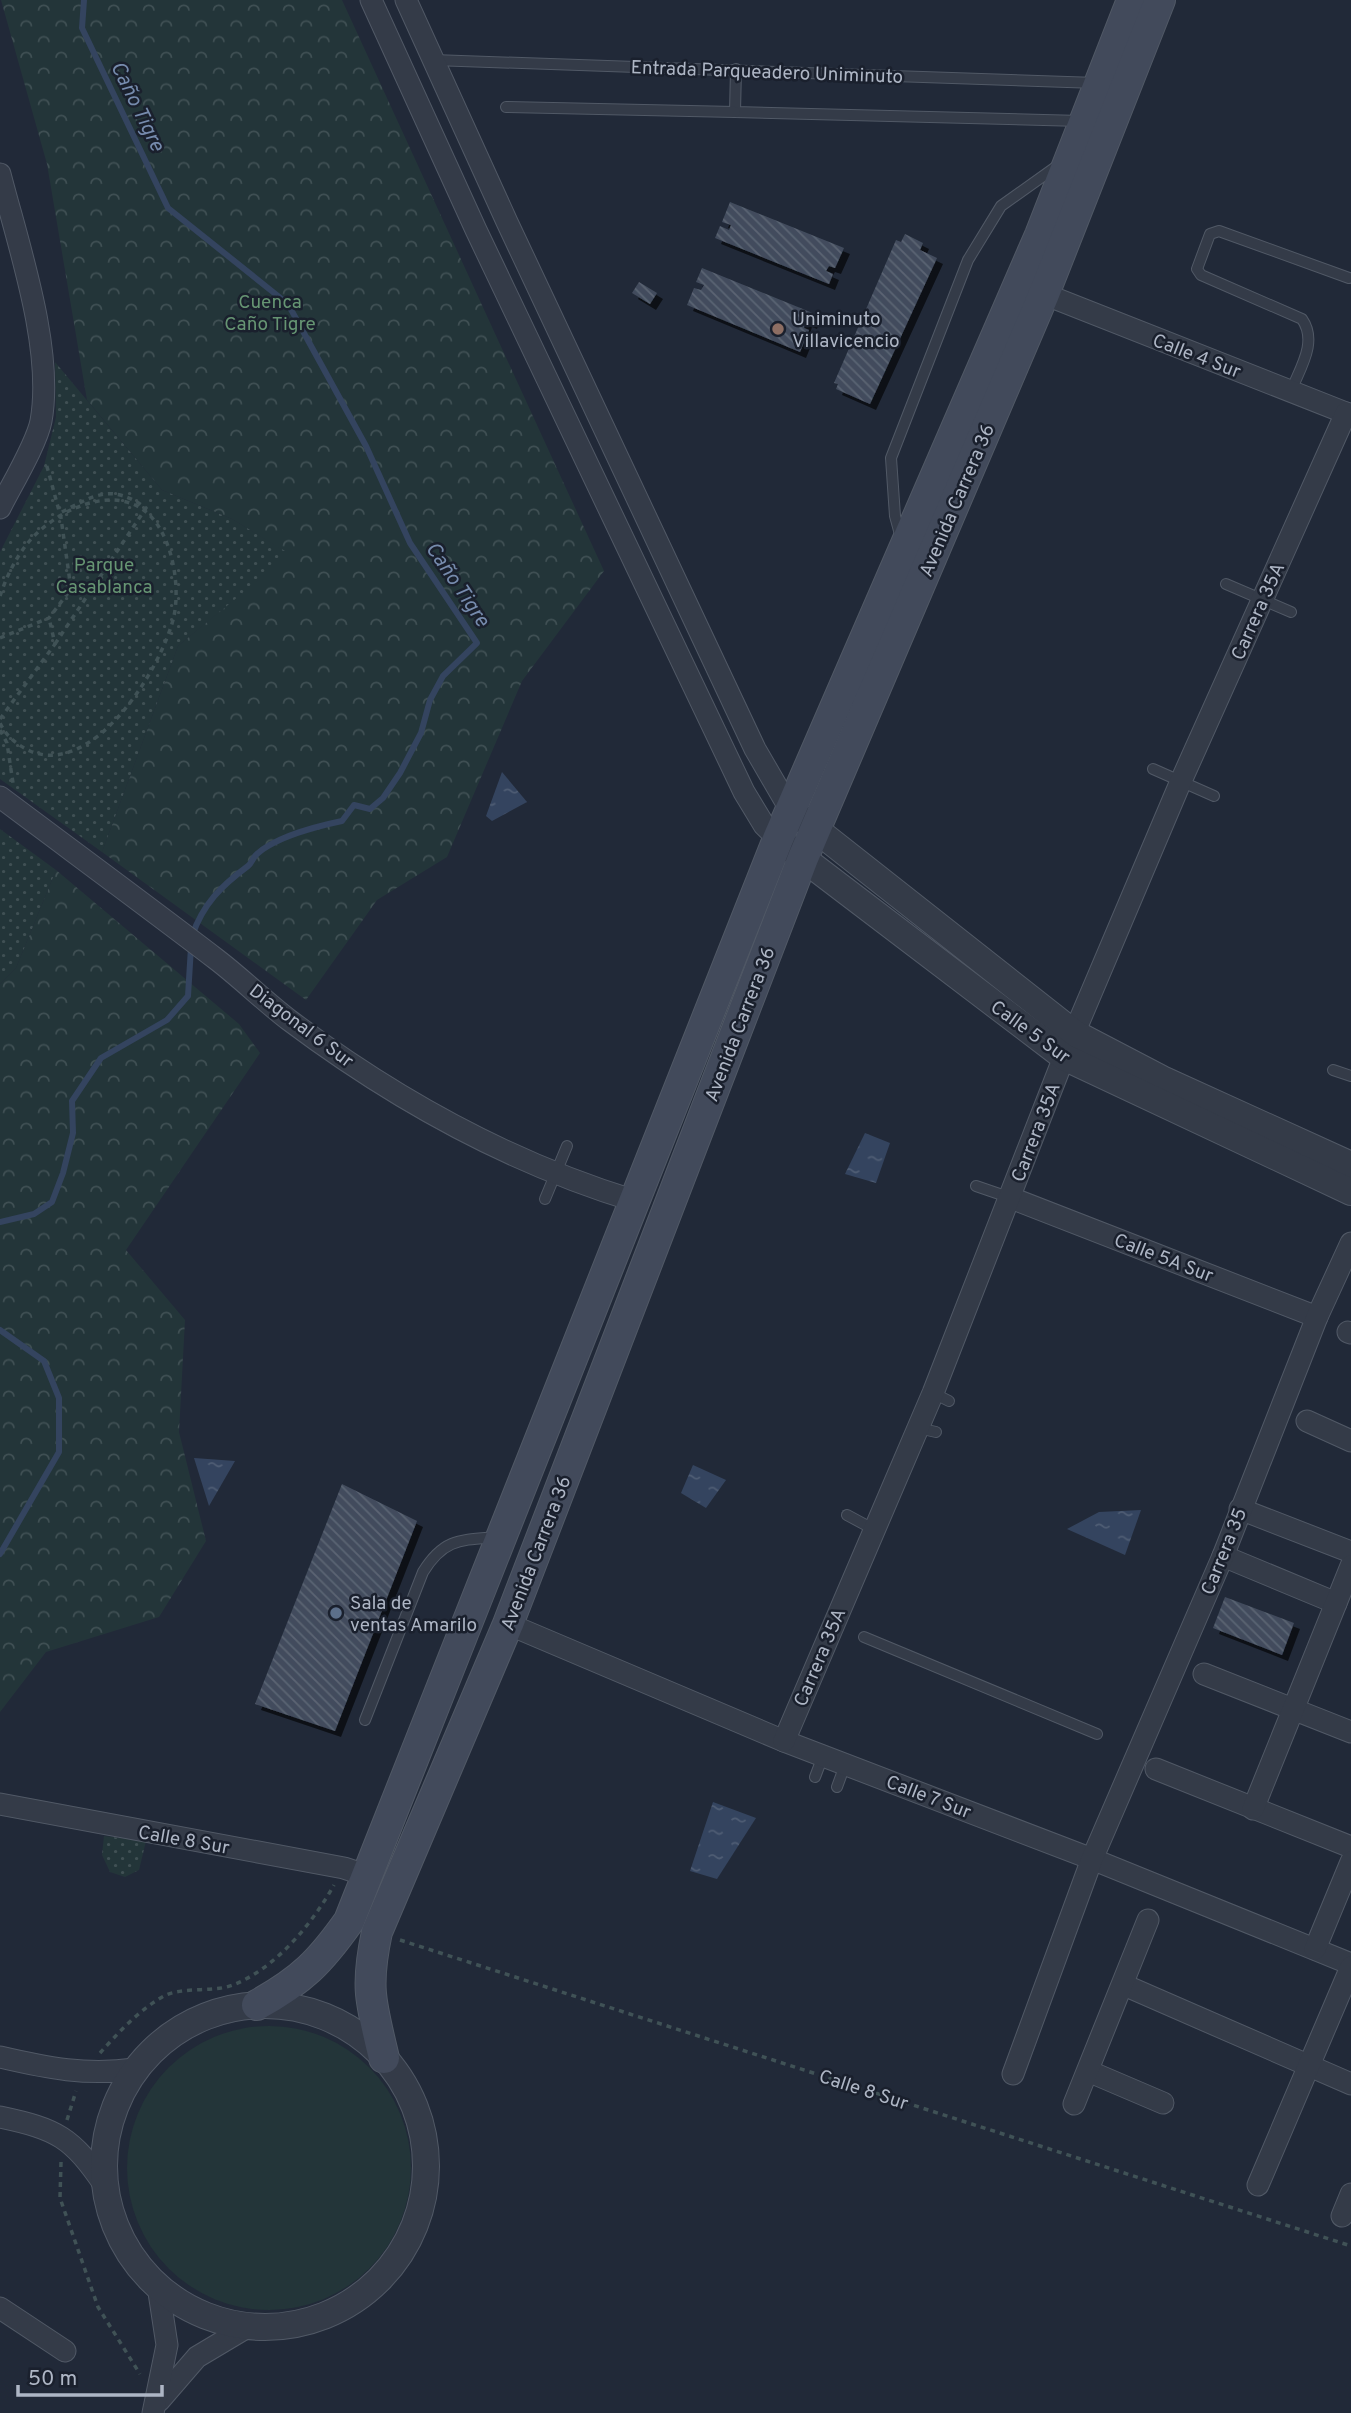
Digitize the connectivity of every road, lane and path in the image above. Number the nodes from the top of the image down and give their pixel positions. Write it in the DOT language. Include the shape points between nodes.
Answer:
graph roads {
  1 [pos="371,0"];
  2 [pos="406,0"];
  3 [pos="1132,0"];
  4 [pos="1160,0"];
  5 [pos="433,60"];
  6 [pos="736,69"];
  7 [pos="1100,83"];
  8 [pos="506,107"];
  9 [pos="735,112"];
  10 [pos="1084,121"];
  11 [pos="1070,156"];
  12 [pos="0,174"];
  13 [pos="1349,278"];
  14 [pos="1044,294"];
  15 [pos="1291,391"];
  16 [pos="1349,414"];
  17 [pos="45,460"];
  18 [pos="0,508"];
  19 [pos="144,512"];
  20 [pos="60,515"];
  21 [pos="904,551"];
  22 [pos="1226,584"];
  23 [pos="0,596"];
  24 [pos="1262,600"];
  25 [pos="1291,612"];
  26 [pos="49,618"];
  27 [pos="0,638"];
  28 [pos="55,644"];
  29 [pos="0,721"];
  30 [pos="0,730"];
  31 [pos="1153,769"];
  32 [pos="1181,781"];
  33 [pos="1214,796"];
  34 [pos="6,802"];
  35 [pos="791,811"];
  36 [pos="816,829"];
  37 [pos="778,839"];
  38 [pos="803,858"];
  39 [pos="1074,1033"];
  40 [pos="1064,1057"];
  41 [pos="1333,1070"];
  42 [pos="1351,1076"];
  43 [pos="567,1146"];
  44 [pos="1351,1165"];
  45 [pos="556,1173"];
  46 [pos="976,1185"];
  47 [pos="1351,1192"];
  48 [pos="1011,1198"];
  49 [pos="545,1199"];
  50 [pos="635,1201"];
  51 [pos="1351,1243"];
  52 [pos="1317,1317"];
  53 [pos="1307,1421"];
  54 [pos="1351,1441"];
  55 [pos="1240,1509"];
  56 [pos="847,1515"];
  57 [pos="873,1529"];
  58 [pos="505,1536"];
  59 [pos="1351,1552"];
  60 [pos="1223,1556"];
  61 [pos="1351,1566"];
  62 [pos="1336,1603"];
  63 [pos="508,1624"];
  64 [pos="864,1637"];
  65 [pos="1204,1674"];
  66 [pos="1292,1709"];
  67 [pos="365,1720"];
  68 [pos="1351,1732"];
  69 [pos="1097,1734"];
  70 [pos="784,1741"];
  71 [pos="823,1756"];
  72 [pos="845,1765"];
  73 [pos="1156,1769"];
  74 [pos="815,1777"];
  75 [pos="837,1787"];
  76 [pos="0,1804"];
  77 [pos="1253,1808"];
  78 [pos="1351,1847"];
  79 [pos="1092,1859"];
  80 [pos="1351,1862"];
  81 [pos="356,1872"];
  82 [pos="1148,1920"];
  83 [pos="377,1932"];
  84 [pos="1315,1949"];
  85 [pos="1351,1965"];
  86 [pos="1124,1985"];
  87 [pos="257,2005"];
  88 [pos="0,2057"];
  89 [pos="384,2058"];
  90 [pos="1308,2066"];
  91 [pos="135,2069"];
  92 [pos="1088,2071"];
  93 [pos="81,2073"];
  94 [pos="1013,2074"];
  95 [pos="1351,2084"];
  96 [pos="1163,2103"];
  97 [pos="1074,2104"];
  98 [pos="0,2117"];
  99 [pos="62,2137"];
  100 [pos="1258,2185"];
  101 [pos="105,2186"];
  102 [pos="1351,2194"];
  103 [pos="1342,2216"];
  104 [pos="1351,2246"];
  105 [pos="158,2287"];
  106 [pos="0,2308"];
  107 [pos="248,2326"];
  108 [pos="65,2351"];
  109 [pos="155,2408"];
  1 -- 37 [label="street" via="475,230 744,792"];
  2 -- 5 [label="street"];
  3 -- 7 [label="main road, Avenida Carrera 36"];
  4 -- 14 [label="main road, Avenida Carrera 36"];
  5 -- 6 [label="lane, Entrada Parqueadero Uniminuto"];
  5 -- 35 [label="street" via="755,749"];
  6 -- 7 [label="lane, Entrada Parqueadero Uniminuto"];
  6 -- 9 [label="lane"];
  7 -- 10 [label="main road, Avenida Carrera 36"];
  8 -- 9 [label="lane"];
  9 -- 10 [label="lane"];
  10 -- 11 [label="main road, Avenida Carrera 36"];
  11 -- 21 [label="main road, Avenida Carrera 36"];
  11 -- 21 [label="lane" via="1001,206 968,260 891,458 895,516"];
  12 -- 18 [label="street" via="37,318 41,422"];
  13 -- 15 [label="lane" via="1219,231 1210,234 1197,269 1201,275 1302,319 1309,330 1310,340"];
  14 -- 15 [label="street, Calle 4 Sur"];
  14 -- 36 [label="main road, Avenida Carrera 36"];
  15 -- 16 [label="street, Calle 4 Sur"];
  16 -- 24 [label="street, Carrera 35A"];
  17 -- 20 [label="path"];
  19 -- 20 [label="path" via="116,499 94,500"];
  19 -- 28 [label="path"];
  19 -- 29 [label="path" via="167,544 173,565 174,614 138,696 90,742 57,756 18,746"];
  20 -- 23 [label="path" via="27,543"];
  20 -- 26 [label="path" via="71,589"];
  21 -- 35 [label="main road, Avenida Carrera 36"];
  22 -- 24 [label="lane"];
  24 -- 25 [label="lane"];
  24 -- 32 [label="street, Carrera 35A"];
  26 -- 27 [label="path"];
  26 -- 28 [label="path"];
  28 -- 29 [label="path"];
  30 -- 34 [label="path" via="14,772"];
  31 -- 32 [label="lane"];
  32 -- 33 [label="lane"];
  32 -- 39 [label="street, Carrera 35A"];
  34 -- 45 [label="street, Diagonal 6 Sur" via="218,960 289,1020 380,1084"];
  35 -- 36 [label="street, Calle 5 Sur"];
  35 -- 37 [label="main road, Avenida Carrera 36"];
  36 -- 38 [label="main road, Avenida Carrera 36"];
  36 -- 39 [label="street, Calle 5 Sur"];
  37 -- 38 [label="street, Calle 5 Sur"];
  37 -- 50 [label="main road, Avenida Carrera 36"];
  38 -- 40 [label="street, Calle 5 Sur"];
  38 -- 63 [label="main road, Avenida Carrera 36"];
  39 -- 40 [label="street, Carrera 35A"];
  39 -- 44 [label="street, Calle 5 Sur" via="1162,1079"];
  40 -- 47 [label="street, Calle 5 Sur"];
  40 -- 48 [label="street, Carrera 35A"];
  41 -- 42 [label="lane"];
  43 -- 45 [label="lane"];
  45 -- 49 [label="lane"];
  45 -- 50 [label="street, Diagonal 6 Sur"];
  46 -- 48 [label="lane"];
  48 -- 52 [label="street, Calle 5A Sur"];
  48 -- 57 [label="street, Carrera 35A" via="941,1397"];
  50 -- 58 [label="main road, Avenida Carrera 36"];
  51 -- 52 [label="street, Carrera 35"];
  52 -- 55 [label="street, Carrera 35"];
  53 -- 54 [label="street"];
  55 -- 59 [label="street"];
  55 -- 60 [label="street, Carrera 35"];
  56 -- 57 [label="lane"];
  57 -- 70 [label="street, Carrera 35A"];
  58 -- 67 [label="lane" via="460,1540 435,1552"];
  58 -- 81 [label="main road, Avenida Carrera 36"];
  60 -- 62 [label="street"];
  60 -- 79 [label="street, Carrera 35"];
  61 -- 62 [label="street"];
  62 -- 66 [label="street"];
  63 -- 70 [label="street, Calle 7 Sur"];
  63 -- 83 [label="main road, Avenida Carrera 36"];
  64 -- 69 [label="lane"];
  65 -- 66 [label="street"];
  66 -- 68 [label="street"];
  66 -- 77 [label="street"];
  70 -- 71 [label="street, Calle 7 Sur"];
  71 -- 72 [label="street, Calle 7 Sur"];
  71 -- 74 [label="lane"];
  72 -- 75 [label="lane"];
  72 -- 79 [label="street, Calle 7 Sur"];
  73 -- 77 [label="street"];
  76 -- 81 [label="street, Calle 8 Sur"];
  77 -- 78 [label="street"];
  79 -- 84 [label="street, Calle 7 Sur"];
  79 -- 94 [label="street, Carrera 35"];
  80 -- 84 [label="street"];
  81 -- 87 [label="main road, Avenida Carrera 36" via="349,1921 324,1956 297,1982"];
  81 -- 93 [label="path" via="281,1955 232,1985 165,1995 118,2032"];
  82 -- 86 [label="street"];
  83 -- 89 [label="main road, Avenida Carrera 36" via="368,1973 370,2004"];
  83 -- 104 [label="path, Calle 8 Sur"];
  84 -- 85 [label="street, Calle 7 Sur"];
  85 -- 90 [label="street"];
  86 -- 90 [label="street"];
  86 -- 92 [label="street"];
  87 -- 89 [label="street" via="292,2008 326,2018 357,2035"];
  87 -- 91 [label="street" via="232,2008 184,2026"];
  88 -- 93 [label="street"];
  89 -- 107 [label="street" via="421,2126 426,2164 422,2203 409,2239 388,2271 336,2310 288,2326"];
  90 -- 95 [label="street"];
  90 -- 100 [label="street"];
  91 -- 93 [label="street"];
  91 -- 101 [label="street" via="111,2117 104,2151"];
  92 -- 96 [label="street"];
  92 -- 97 [label="street"];
  93 -- 99 [label="path"];
  98 -- 99 [label="street" via="36,2124"];
  99 -- 101 [label="street" via="80,2150"];
  99 -- 109 [label="path" via="60,2198 98,2307"];
  101 -- 105 [label="street" via="122,2241"];
  102 -- 103 [label="street"];
  105 -- 107 [label="street" via="195,2310"];
  105 -- 109 [label="street" via="167,2345"];
  106 -- 108 [label="street"];
  107 -- 109 [label="street" via="197,2357"];
}
